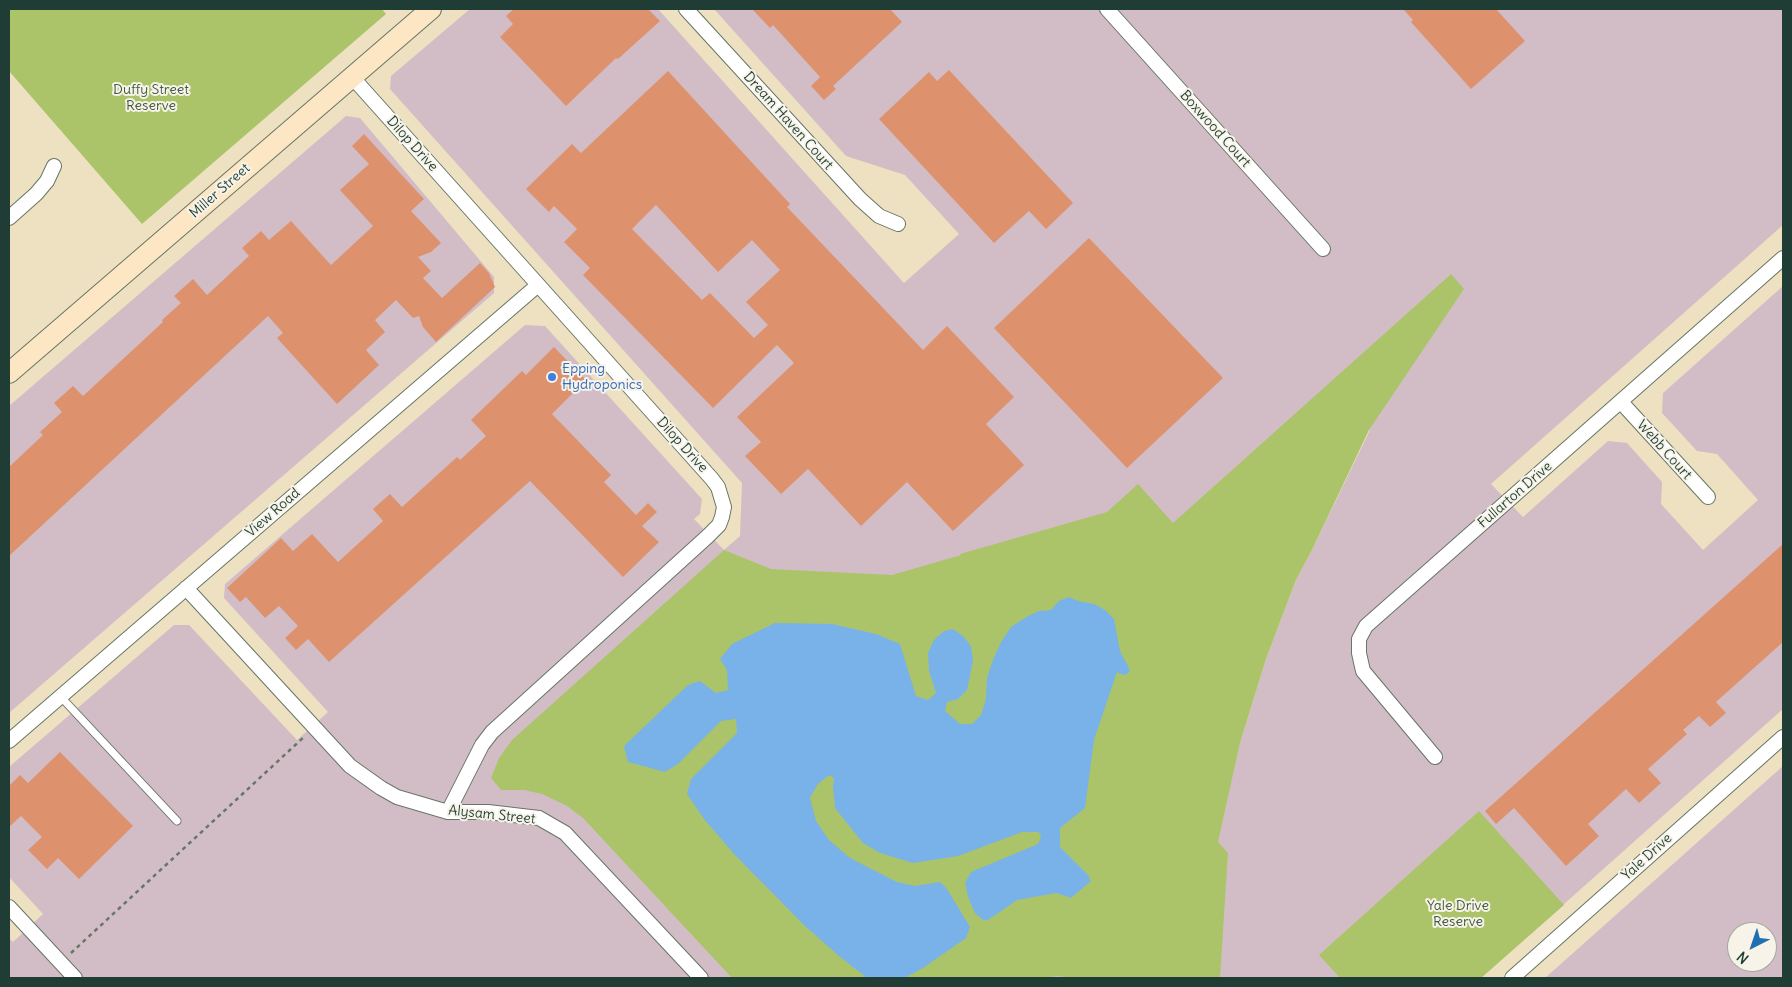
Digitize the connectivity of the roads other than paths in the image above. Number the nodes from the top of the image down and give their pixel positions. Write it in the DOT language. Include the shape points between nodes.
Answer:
graph roads {
  1 [pos="430,9"];
  2 [pos="686,9"];
  3 [pos="1106,9"];
  4 [pos="353,78"];
  5 [pos="54,166"];
  6 [pos="9,218"];
  7 [pos="898,224"];
  8 [pos="1323,249"];
  9 [pos="1783,258"];
  10 [pos="538,285"];
  11 [pos="9,372"];
  12 [pos="1621,402"];
  13 [pos="1708,497"];
  14 [pos="186,588"];
  15 [pos="60,696"];
  16 [pos="1783,737"];
  17 [pos="9,741"];
  18 [pos="1435,758"];
  19 [pos="448,812"];
  20 [pos="177,821"];
  21 [pos="9,907"];
  22 [pos="75,978"];
  23 [pos="700,978"];
  24 [pos="1512,978"];
  1 -- 4 [label="street, Miller Street"];
  2 -- 7 [label="street, Dream Haven Court" via="860,199 879,216"];
  3 -- 8 [label="street, Boxwood Court"];
  4 -- 10 [label="street, Dilop Drive"];
  4 -- 11 [label="street, Miller Street"];
  5 -- 6 [label="street" via="36,194"];
  9 -- 12 [label="street, Fullarton Drive"];
  10 -- 14 [label="street, View Road"];
  10 -- 19 [label="street, Dilop Drive" via="712,479 724,507 718,525 708,536 492,732"];
  12 -- 13 [label="street, Webb Court"];
  12 -- 18 [label="street, Fullarton Drive" via="1366,626 1359,639 1363,671"];
  14 -- 15 [label="street, View Road"];
  14 -- 19 [label="street, Alysam Street" via="350,766 397,797"];
  15 -- 17 [label="street, View Road"];
  15 -- 20 [label="lane"];
  16 -- 24 [label="street, Yale Drive"];
  19 -- 23 [label="street, Alysam Street" via="488,812 539,818 565,833"];
  21 -- 22 [label="street"];
}
